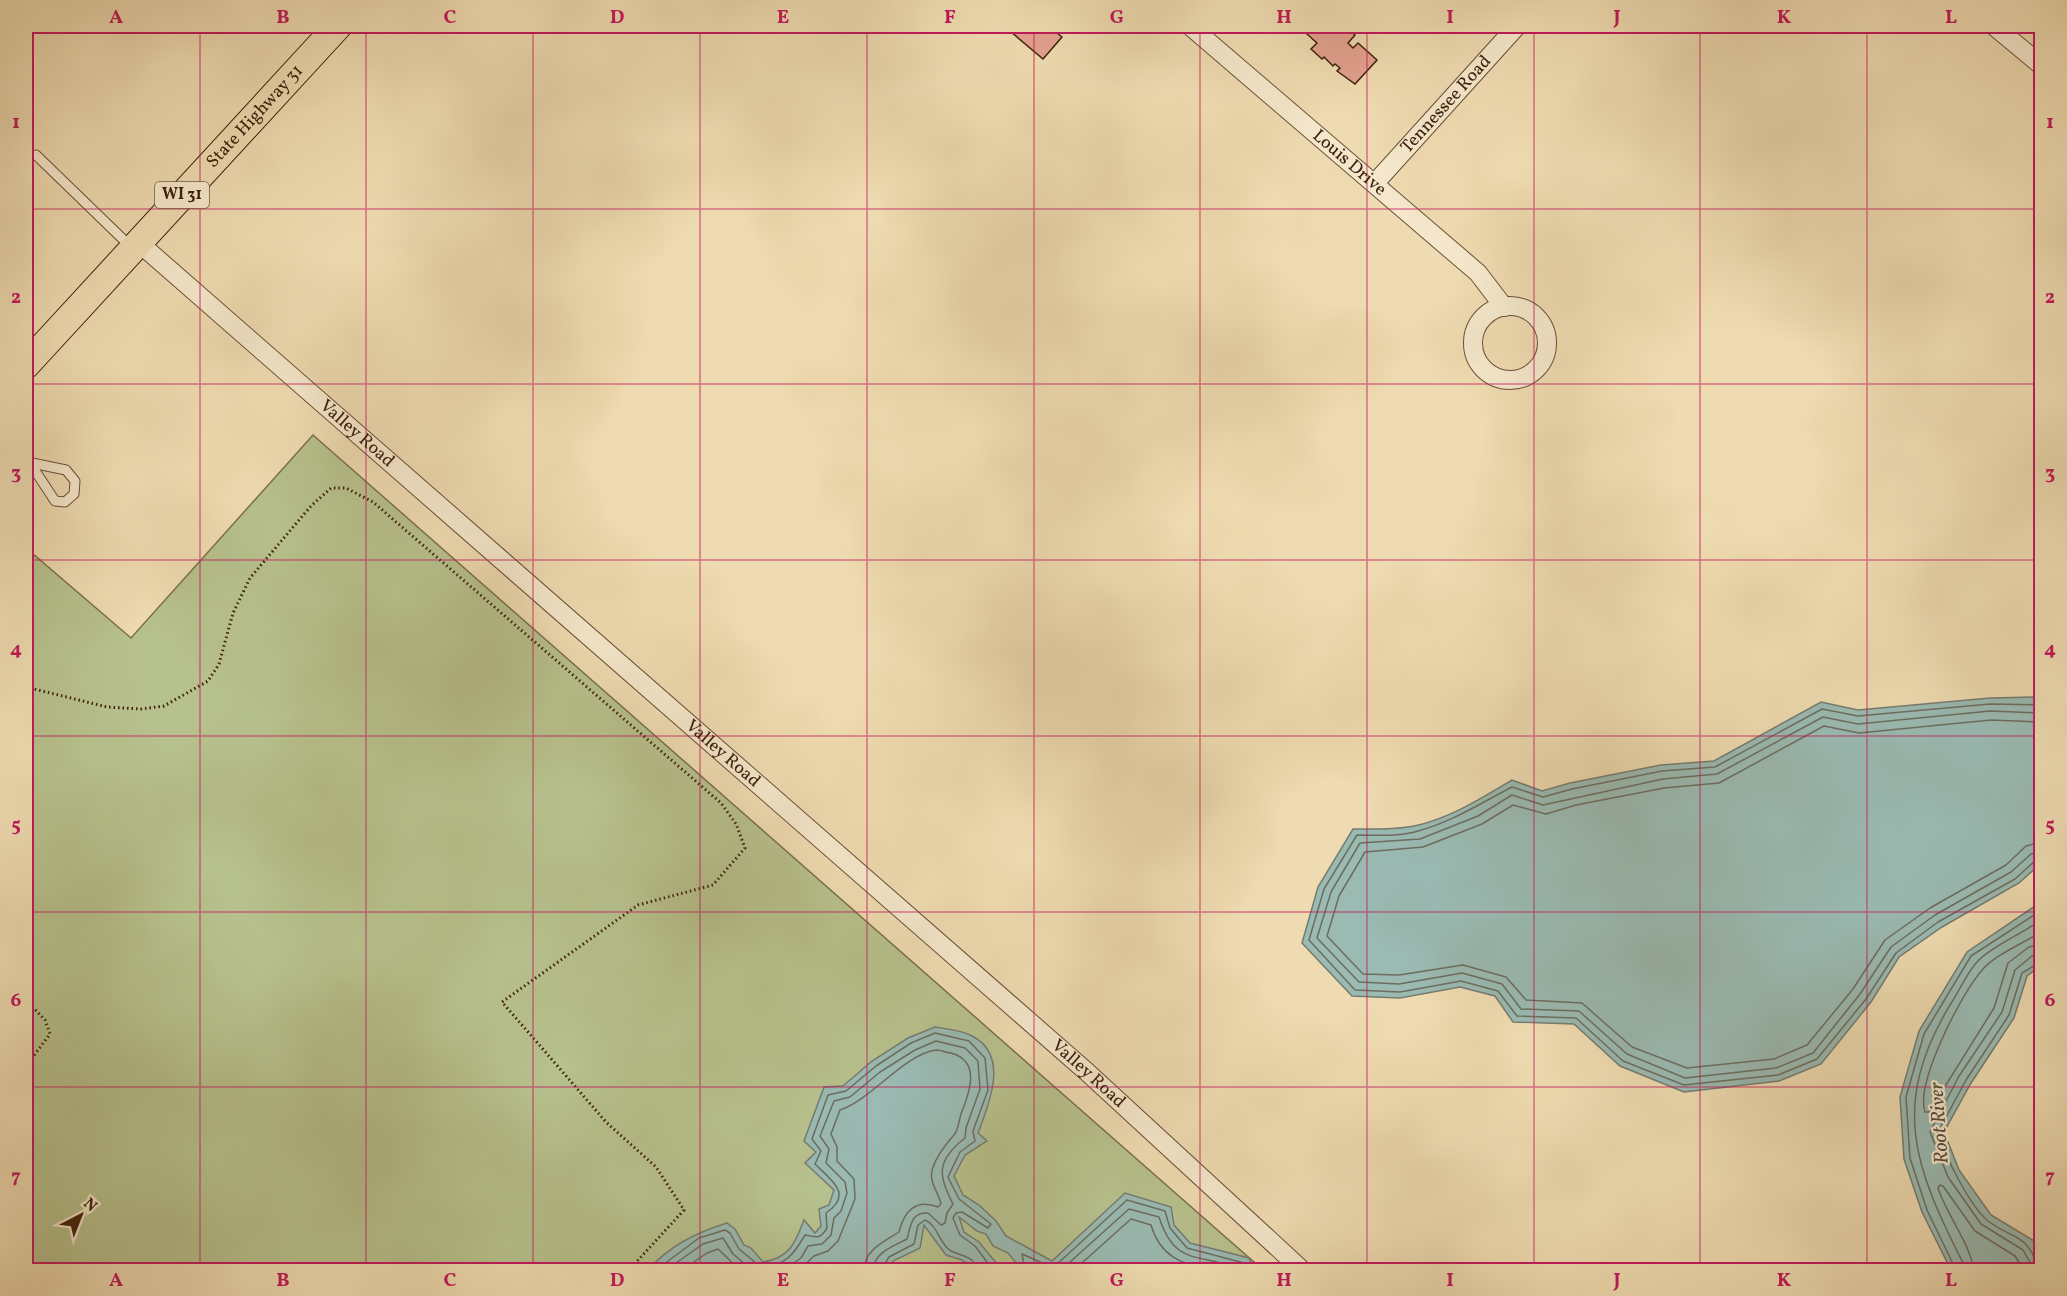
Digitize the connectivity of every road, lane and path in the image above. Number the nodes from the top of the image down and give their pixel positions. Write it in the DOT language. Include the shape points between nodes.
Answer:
graph roads {
  1 [pos="338,26"];
  2 [pos="1190,26"];
  3 [pos="1516,26"];
  4 [pos="1994,26"];
  5 [pos="2042,66"];
  6 [pos="36,155"];
  7 [pos="1376,183"];
  8 [pos="135,246"];
  9 [pos="1504,307"];
  10 [pos="26,365"];
  11 [pos="29,460"];
  12 [pos="26,687"];
  13 [pos="26,1000"];
  14 [pos="26,1066"];
  15 [pos="629,1270"];
  16 [pos="1302,1270"];
  1 -- 8 [label="main road, State Highway 31 / WI 31"];
  2 -- 7 [label="street, Louis Drive"];
  3 -- 7 [label="street, Tennessee Road"];
  4 -- 5 [label="street"];
  6 -- 8 [label="lane"];
  7 -- 9 [label="street, Louis Drive" via="1478,273"];
  8 -- 10 [label="main road, State Highway 31 / WI 31"];
  8 -- 16 [label="street, Valley Road" via="1087,1072"];
  9 -- 9 [label="street" via="1492,311 1475,330 1475,356 1491,375 1516,380 1538,368 1545,357 1546,335 1542,324 1526,309"];
  11 -- 11 [label="lane" via="66,470 75,482 74,494 65,502 55,501"];
  12 -- 15 [label="path" via="107,707 141,709 164,706 208,681 219,664 233,613 250,578 311,506 331,488 346,488 373,502 721,803 736,824 745,848 713,885 638,904 502,1002 606,1122 656,1167 684,1210"];
  13 -- 14 [label="path" via="45,1020 50,1034"];
}
